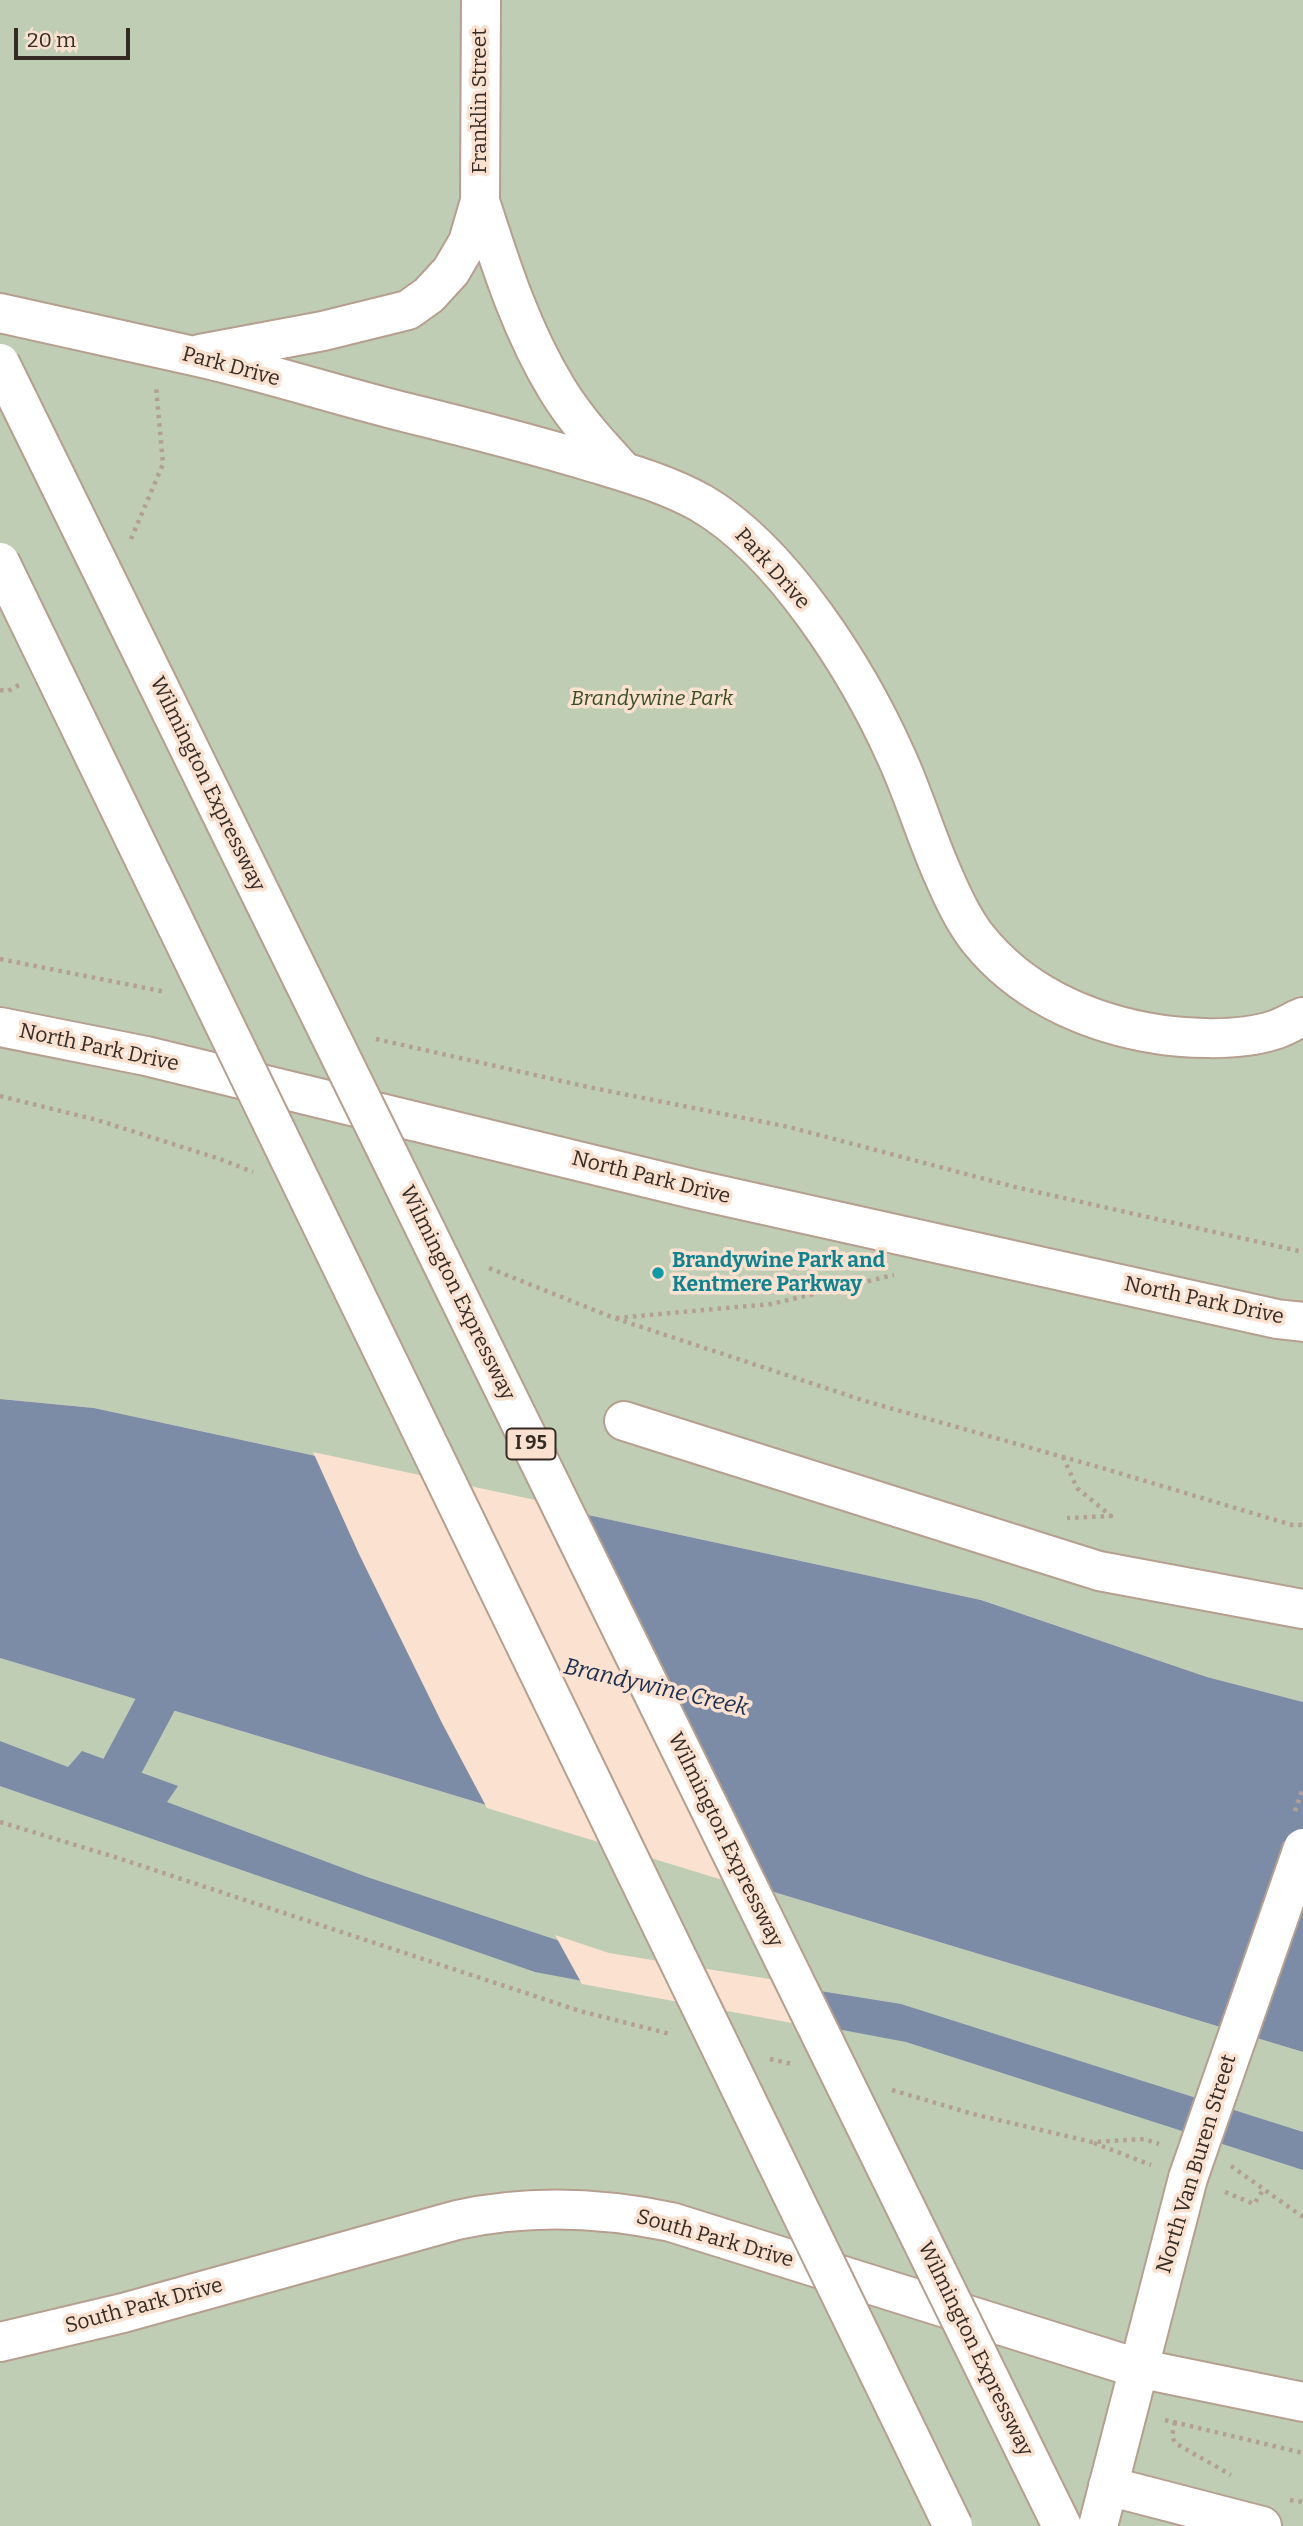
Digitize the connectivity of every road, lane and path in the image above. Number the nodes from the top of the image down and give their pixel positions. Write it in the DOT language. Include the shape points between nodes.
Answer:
graph roads {
  1 [pos="481,0"];
  2 [pos="480,201"];
  3 [pos="0,313"];
  4 [pos="191,355"];
  5 [pos="0,363"];
  6 [pos="624,472"];
  7 [pos="0,562"];
  8 [pos="0,959"];
  9 [pos="167,993"];
  10 [pos="1303,1017"];
  11 [pos="0,1027"];
  12 [pos="371,1038"];
  13 [pos="0,1096"];
  14 [pos="258,1174"];
  15 [pos="1303,1252"];
  16 [pos="486,1267"];
  17 [pos="898,1274"];
  18 [pos="614,1318"];
  19 [pos="1303,1322"];
  20 [pos="624,1421"];
  21 [pos="1062,1456"];
  22 [pos="1303,1525"];
  23 [pos="1014,1545"];
  24 [pos="1303,1609"];
  25 [pos="0,1822"];
  26 [pos="1303,1849"];
  27 [pos="672,2034"];
  28 [pos="764,2057"];
  29 [pos="804,2067"];
  30 [pos="883,2087"];
  31 [pos="1092,2142"];
  32 [pos="1184,2164"];
  33 [pos="1303,2217"];
  34 [pos="0,2342"];
  35 [pos="1137,2368"];
  36 [pos="1303,2402"];
  37 [pos="1303,2453"];
  38 [pos="1236,2478"];
  39 [pos="1108,2486"];
  40 [pos="1303,2502"];
  41 [pos="1273,2512"];
  42 [pos="953,2526"];
  43 [pos="1062,2526"];
  44 [pos="1098,2526"];
  1 -- 2 [label="main road, Franklin Street"];
  2 -- 4 [label="main road, Franklin Street" via="468,242 451,271 408,310"];
  2 -- 6 [label="main road, Franklin Street" via="513,299 557,390"];
  3 -- 4 [label="main road, Park Drive"];
  4 -- 6 [label="main road, Park Drive"];
  5 -- 43 [label="main road, Wilmington Expressway / I 95, bridge"];
  6 -- 10 [label="main road, Park Drive" via="663,484 739,530 809,609 852,673 896,756 960,910 998,961 1034,990 1114,1026 1163,1035 1219,1038 1271,1031"];
  7 -- 42 [label="main road, bridge"];
  8 -- 9 [label="path"];
  11 -- 19 [label="main road, North Park Drive" via="146,1056 697,1190"];
  12 -- 15 [label="path" via="789,1127 1015,1188"];
  13 -- 14 [label="path" via="97,1120"];
  16 -- 18 [label="path"];
  17 -- 18 [label="path" via="771,1304"];
  18 -- 21 [label="path" via="865,1401"];
  20 -- 23 [label="main road"];
  21 -- 22 [label="path"];
  21 -- 23 [label="path" via="1077,1488 1111,1516 1032,1520"];
  23 -- 24 [label="main road" via="1099,1571"];
  25 -- 27 [label="path" via="580,2011"];
  26 -- 32 [label="main road, North Van Buren Street, bridge"];
  28 -- 29 [label="path"];
  30 -- 31 [label="path"];
  31 -- 32 [label="path"];
  31 -- 32 [label="path" via="1144,2139"];
  32 -- 33 [label="path" via="1231,2166"];
  32 -- 35 [label="main road, North Van Buren Street"];
  34 -- 35 [label="main road, South Park Drive" via="123,2313 457,2220 542,2208 632,2214 671,2222"];
  35 -- 36 [label="main road, South Park Drive"];
  35 -- 39 [label="main road, North Van Buren Street"];
  37 -- 38 [label="path" via="1175,2422 1175,2443"];
  39 -- 41 [label="main road"];
  39 -- 44 [label="main road, North Van Buren Street"];
  40 -- 41 [label="path"];
}
